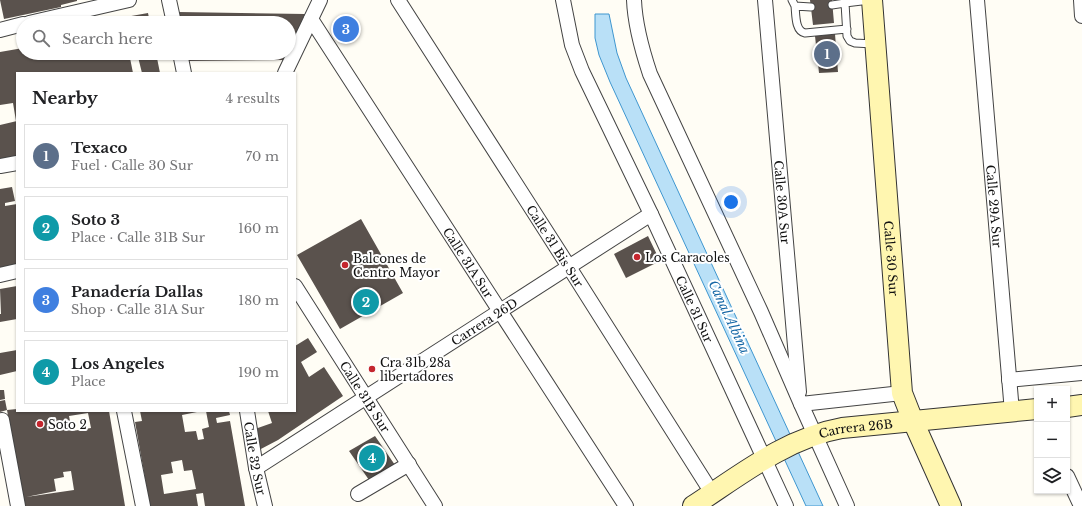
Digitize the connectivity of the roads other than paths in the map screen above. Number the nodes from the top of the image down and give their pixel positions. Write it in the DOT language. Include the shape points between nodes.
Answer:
graph roads {
  1 [pos="129,0"];
  2 [pos="169,0"];
  3 [pos="320,0"];
  4 [pos="398,0"];
  5 [pos="563,0"];
  6 [pos="634,0"];
  7 [pos="765,0"];
  8 [pos="872,0"];
  9 [pos="977,0"];
  10 [pos="1081,0"];
  11 [pos="845,2"];
  12 [pos="793,3"];
  13 [pos="832,5"];
  14 [pos="811,7"];
  15 [pos="59,16"];
  16 [pos="172,16"];
  17 [pos="1082,16"];
  18 [pos="311,19"];
  19 [pos="16,26"];
  20 [pos="847,29"];
  21 [pos="0,30"];
  22 [pos="876,44"];
  23 [pos="296,50"];
  24 [pos="181,60"];
  25 [pos="291,60"];
  26 [pos="184,72"];
  27 [pos="285,72"];
  28 [pos="16,163"];
  29 [pos="0,166"];
  30 [pos="651,214"];
  31 [pos="569,267"];
  32 [pos="16,271"];
  33 [pos="0,275"];
  34 [pos="296,288"];
  35 [pos="500,311"];
  36 [pos="1082,373"];
  37 [pos="1009,380"];
  38 [pos="902,393"];
  39 [pos="366,397"];
  40 [pos="800,404"];
  41 [pos="1082,406"];
  42 [pos="1070,407"];
  43 [pos="1034,410"];
  44 [pos="124,412"];
  45 [pos="247,412"];
  46 [pos="1012,412"];
  47 [pos="1,420"];
  48 [pos="913,421"];
  49 [pos="807,438"];
  50 [pos="769,456"];
  51 [pos="409,464"];
  52 [pos="256,468"];
  53 [pos="1070,481"];
  54 [pos="712,493"];
  55 [pos="358,494"];
  56 [pos="1080,499"];
  57 [pos="18,506"];
  58 [pos="143,506"];
  59 [pos="265,506"];
  60 [pos="435,506"];
  61 [pos="626,506"];
  62 [pos="693,506"];
  63 [pos="786,506"];
  64 [pos="847,506"];
  65 [pos="951,506"];
  1 -- 15 [label="street"];
  2 -- 16 [label="street"];
  3 -- 18 [label="street"];
  4 -- 31 [label="street, Calle 31 Bis Sur"];
  5 -- 30 [label="street, Calle 31 Sur" via="572,45 582,71"];
  6 -- 40 [label="street" via="641,45 650,74 761,312"];
  7 -- 40 [label="street, Calle 30A Sur"];
  8 -- 11 [label="lane"];
  8 -- 22 [label="street, Calle 30 Sur"];
  9 -- 37 [label="street, Calle 29A Sur"];
  10 -- 17 [label="street"];
  11 -- 13 [label="lane"];
  11 -- 20 [label="lane"];
  12 -- 14 [label="lane"];
  12 -- 20 [label="lane" via="798,29 801,32"];
  18 -- 23 [label="street"];
  18 -- 35 [label="street, Calle 31A Sur"];
  19 -- 21 [label="street"];
  20 -- 22 [label="lane" via="850,41"];
  22 -- 38 [label="street, Calle 30 Sur"];
  24 -- 26 [label="street"];
  25 -- 27 [label="street"];
  28 -- 29 [label="street"];
  30 -- 31 [label="street, Carrera 26D"];
  30 -- 50 [label="street, Calle 31 Sur"];
  31 -- 35 [label="street, Carrera 26D"];
  31 -- 54 [label="street, Calle 31 Bis Sur"];
  32 -- 33 [label="street"];
  34 -- 39 [label="street, Calle 31B Sur"];
  35 -- 39 [label="street, Carrera 26D"];
  35 -- 61 [label="street, Calle 31A Sur"];
  36 -- 37 [label="street"];
  37 -- 46 [label="street, Calle 29A Sur"];
  38 -- 40 [label="street"];
  38 -- 48 [label="street, Calle 30 Sur"];
  39 -- 51 [label="street, Calle 31B Sur"];
  39 -- 52 [label="street, Carrera 26D"];
  40 -- 49 [label="street"];
  41 -- 42 [label="street"];
  43 -- 46 [label="street, Carrera 26B"];
  44 -- 58 [label="street"];
  45 -- 52 [label="street, Calle 32 Sur"];
  46 -- 48 [label="street, Carrera 26B"];
  47 -- 57 [label="street"];
  48 -- 49 [label="street, Carrera 26B" via="842,428"];
  48 -- 65 [label="street, Calle 30 Sur"];
  49 -- 50 [label="street, Carrera 26B"];
  49 -- 64 [label="street"];
  50 -- 54 [label="street, Carrera 26B"];
  50 -- 63 [label="street, Calle 31 Sur"];
  51 -- 55 [label="street"];
  51 -- 60 [label="street, Calle 31B Sur"];
  52 -- 59 [label="street, Calle 32 Sur"];
  53 -- 56 [label="street"];
  54 -- 62 [label="street, Carrera 26B"];
}
